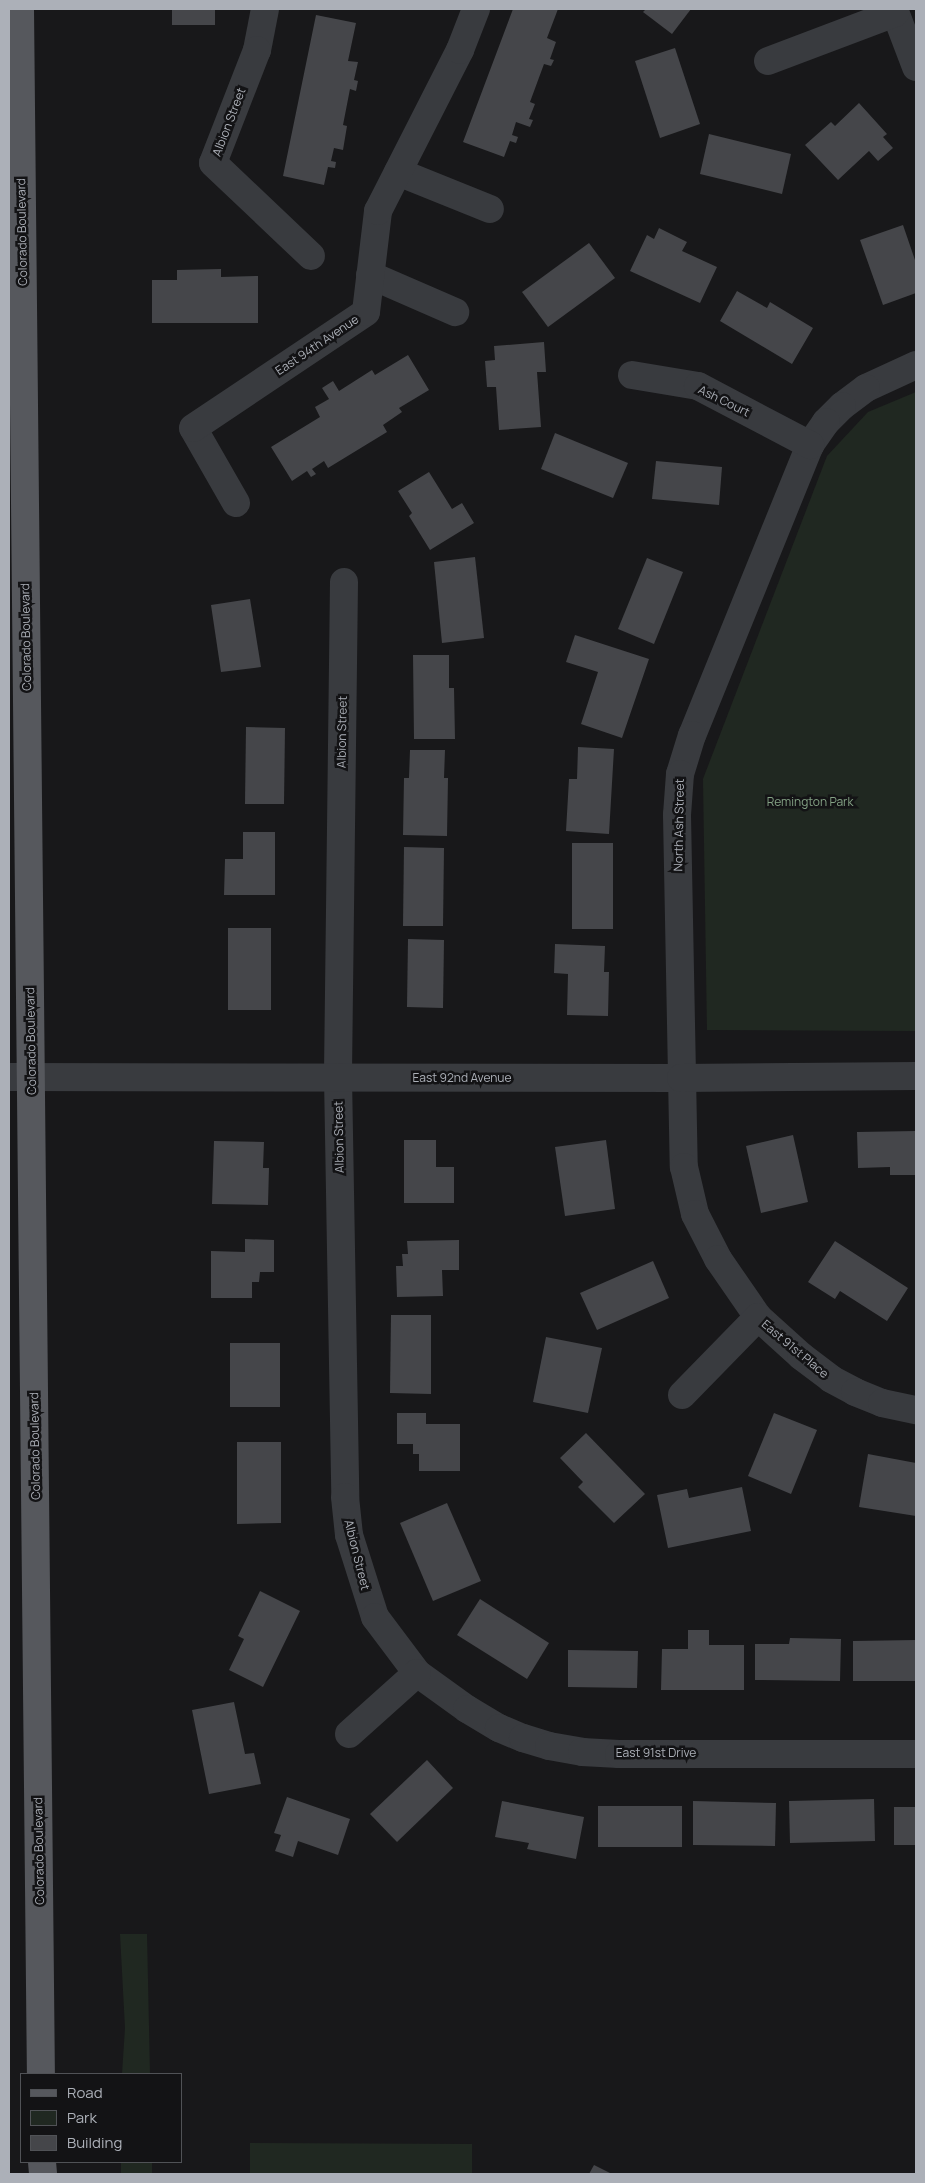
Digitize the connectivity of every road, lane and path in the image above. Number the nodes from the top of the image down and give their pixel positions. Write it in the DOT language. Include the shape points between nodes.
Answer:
graph roads {
  1 [pos="20,9"];
  2 [pos="265,9"];
  3 [pos="476,9"];
  4 [pos="895,11"];
  5 [pos="768,60"];
  6 [pos="916,68"];
  7 [pos="398,172"];
  8 [pos="490,209"];
  9 [pos="312,256"];
  10 [pos="370,275"];
  11 [pos="455,312"];
  12 [pos="916,365"];
  13 [pos="632,375"];
  14 [pos="810,445"];
  15 [pos="236,503"];
  16 [pos="344,582"];
  17 [pos="916,1076"];
  18 [pos="20,1077"];
  19 [pos="338,1077"];
  20 [pos="681,1078"];
  21 [pos="758,1317"];
  22 [pos="682,1395"];
  23 [pos="916,1410"];
  24 [pos="417,1673"];
  25 [pos="349,1734"];
  26 [pos="916,1754"];
  27 [pos="42,2073"];
  1 -- 18 [label="main road, Colorado Boulevard"];
  2 -- 9 [label="street, Albion Street" via="257,50 213,163"];
  3 -- 7 [label="street, East 94th Avenue" via="460,50"];
  4 -- 5 [label="street"];
  4 -- 6 [label="street"];
  7 -- 8 [label="street"];
  7 -- 10 [label="street, East 94th Avenue" via="378,211"];
  10 -- 11 [label="street"];
  10 -- 15 [label="street, East 94th Avenue" via="366,312 193,428"];
  12 -- 14 [label="street, North Ash Street" via="866,388 842,406"];
  13 -- 14 [label="street, Ash Court" via="698,386"];
  14 -- 20 [label="street, North Ash Street" via="692,735 680,774 677,815"];
  16 -- 19 [label="street, Albion Street"];
  17 -- 20 [label="street, East 92nd Avenue"];
  18 -- 19 [label="street, East 92nd Avenue"];
  18 -- 27 [label="main road, Colorado Boulevard"];
  19 -- 20 [label="street, East 92nd Avenue"];
  19 -- 24 [label="street, Albion Street" via="345,1497 349,1535 375,1617"];
  20 -- 21 [label="street, North Ash Street" via="684,1167 695,1214 718,1259"];
  21 -- 22 [label="street"];
  21 -- 23 [label="street, East 91st Place" via="831,1379 882,1403"];
  24 -- 25 [label="street"];
  24 -- 26 [label="street, East 91st Drive" via="499,1728 549,1746 582,1752"];
}
